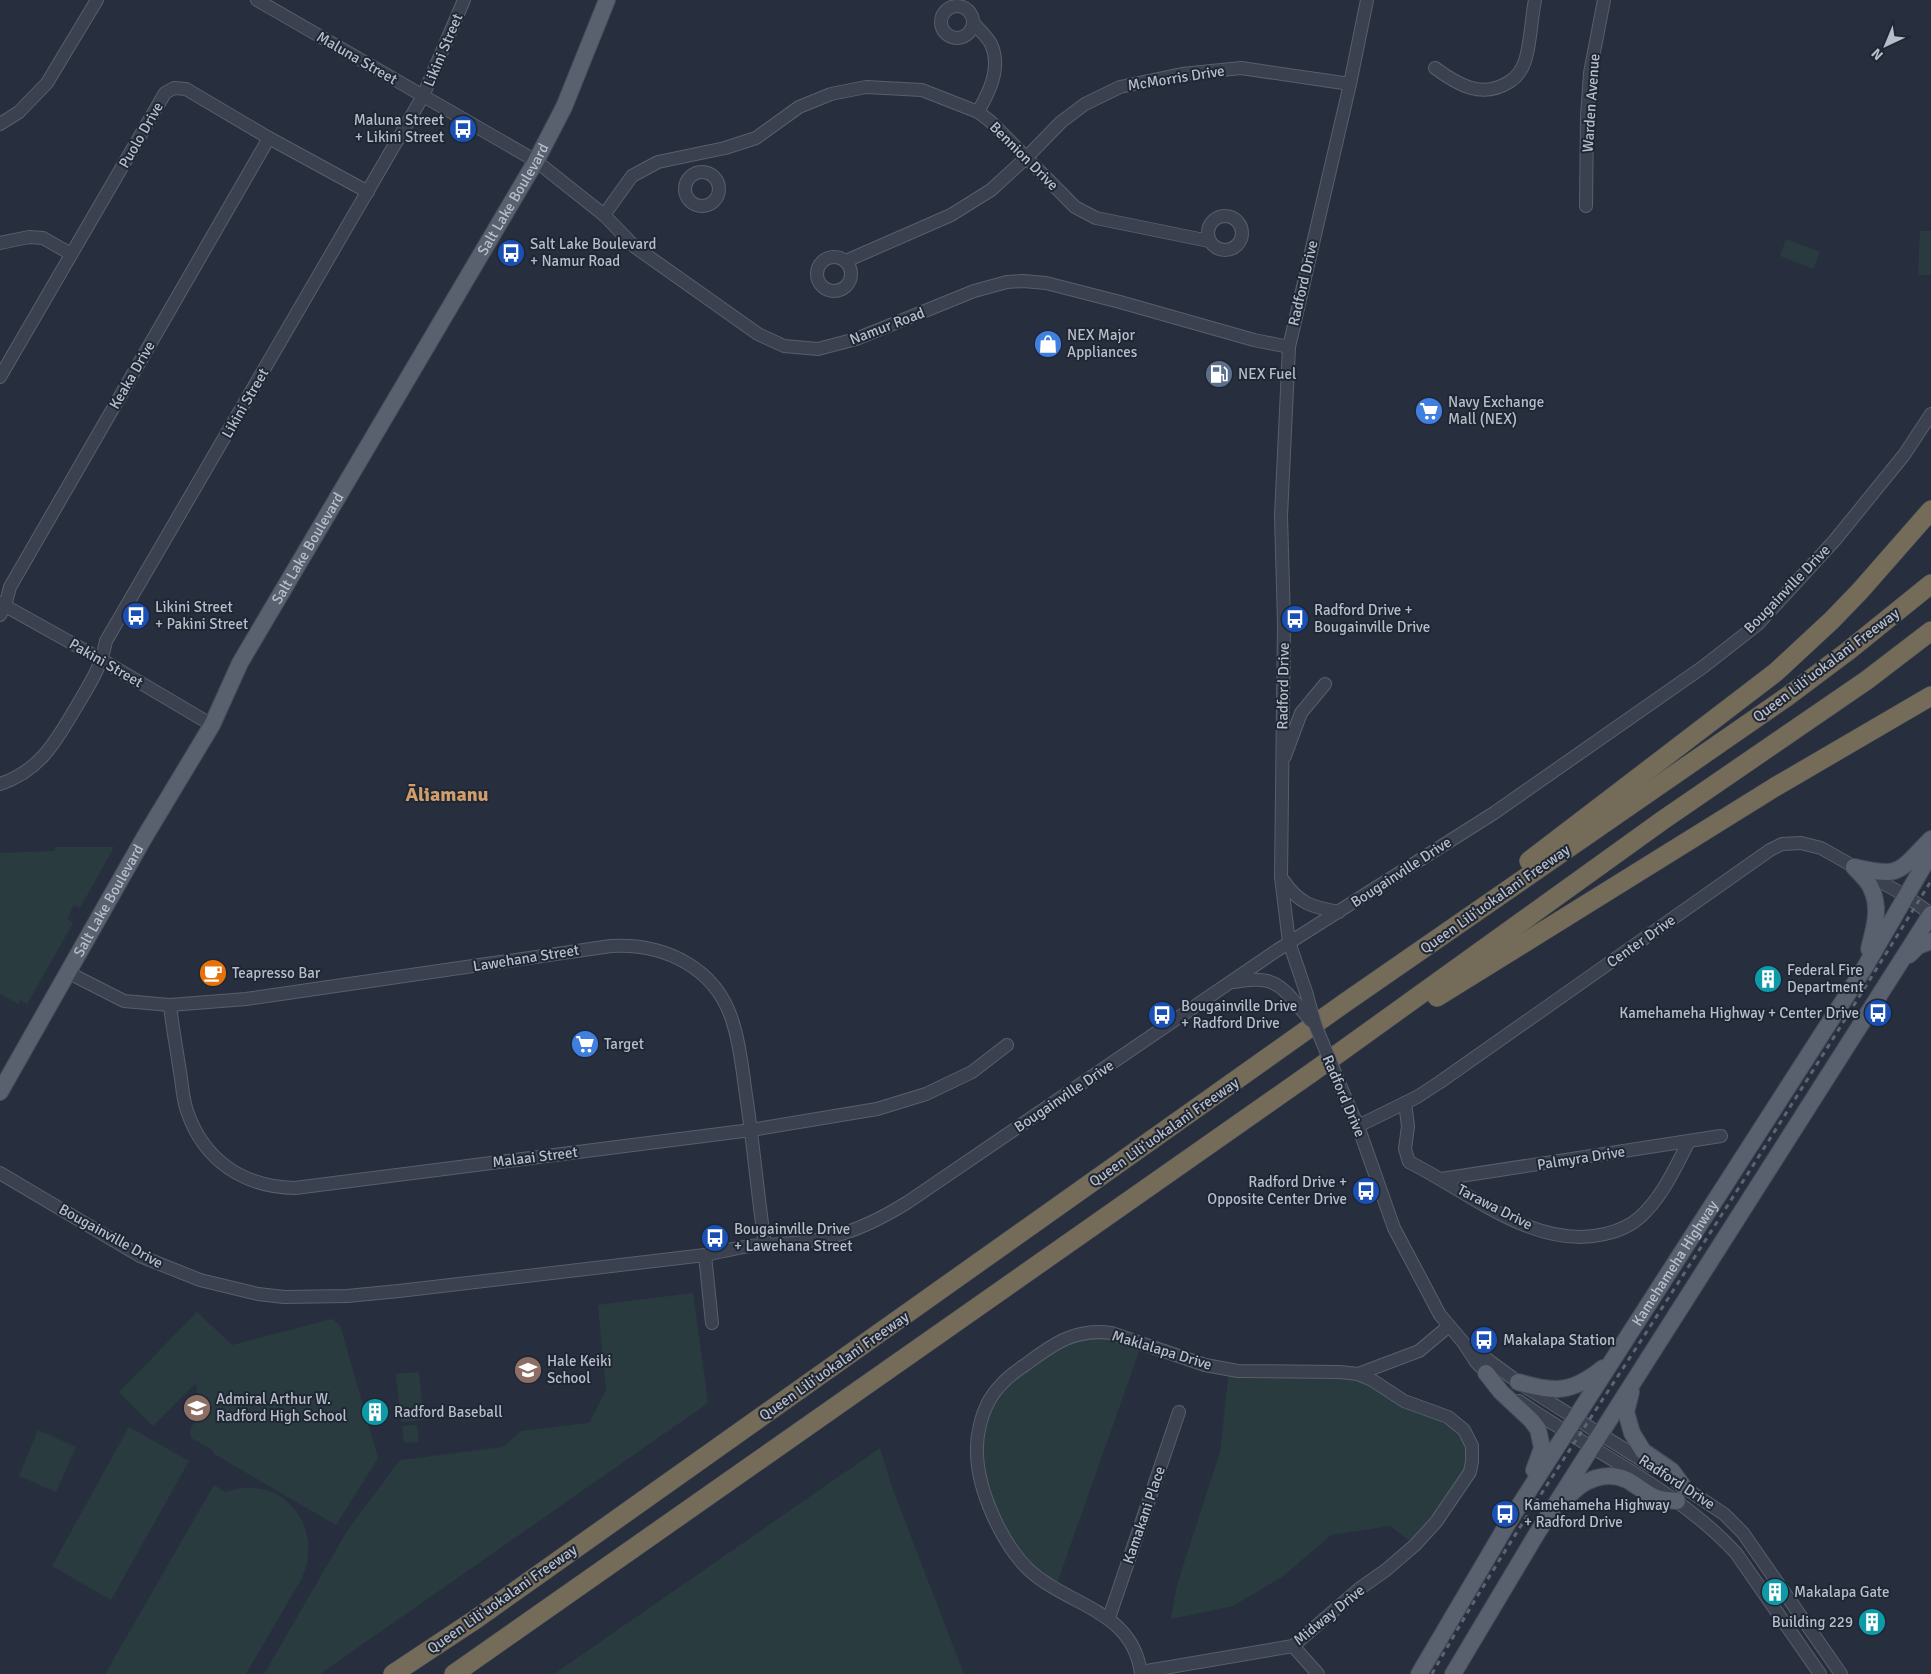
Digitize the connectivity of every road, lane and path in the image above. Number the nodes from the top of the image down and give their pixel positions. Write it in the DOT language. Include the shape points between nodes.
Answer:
graph roads {
  1 [pos="97,0"];
  2 [pos="257,0"];
  3 [pos="464,0"];
  4 [pos="607,0"];
  5 [pos="1367,0"];
  6 [pos="1535,0"];
  7 [pos="1604,0"];
  8 [pos="973,22"];
  9 [pos="1436,68"];
  10 [pos="1350,84"];
  11 [pos="423,96"];
  12 [pos="978,112"];
  13 [pos="0,124"];
  14 [pos="269,138"];
  15 [pos="693,154"];
  16 [pos="1027,158"];
  17 [pos="536,161"];
  18 [pos="697,172"];
  19 [pos="368,192"];
  20 [pos="1586,206"];
  21 [pos="604,215"];
  22 [pos="1209,241"];
  23 [pos="0,243"];
  24 [pos="71,254"];
  25 [pos="846,262"];
  26 [pos="1289,347"];
  27 [pos="0,377"];
  28 [pos="1931,414"];
  29 [pos="1931,502"];
  30 [pos="1931,510"];
  31 [pos="1884,564"];
  32 [pos="1931,584"];
  33 [pos="2,608"];
  34 [pos="1931,631"];
  35 [pos="102,660"];
  36 [pos="1325,684"];
  37 [pos="1931,696"];
  38 [pos="212,725"];
  39 [pos="1282,763"];
  40 [pos="0,784"];
  41 [pos="1931,839"];
  42 [pos="1931,853"];
  43 [pos="1854,867"];
  44 [pos="1281,877"];
  45 [pos="1906,896"];
  46 [pos="1339,912"];
  47 [pos="1931,914"];
  48 [pos="1931,941"];
  49 [pos="1289,942"];
  50 [pos="1865,967"];
  51 [pos="69,972"];
  52 [pos="1890,978"];
  53 [pos="1231,982"];
  54 [pos="1346,1002"];
  55 [pos="170,1005"];
  56 [pos="1316,1027"];
  57 [pos="1006,1045"];
  58 [pos="1314,1071"];
  59 [pos="0,1092"];
  60 [pos="1405,1103"];
  61 [pos="1358,1126"];
  62 [pos="751,1130"];
  63 [pos="1721,1136"];
  64 [pos="1689,1142"];
  65 [pos="0,1173"];
  66 [pos="1441,1179"];
  67 [pos="766,1246"];
  68 [pos="705,1255"];
  69 [pos="712,1324"];
  70 [pos="1449,1326"];
  71 [pos="1463,1342"];
  72 [pos="1615,1359"];
  73 [pos="1486,1373"];
  74 [pos="1358,1374"];
  75 [pos="1518,1382"];
  76 [pos="1633,1382"];
  77 [pos="1179,1412"];
  78 [pos="1576,1418"];
  79 [pos="1567,1432"];
  80 [pos="1601,1434"];
  81 [pos="1592,1448"];
  82 [pos="1470,1472"];
  83 [pos="1684,1486"];
  84 [pos="1677,1501"];
  85 [pos="1508,1523"];
  86 [pos="1536,1535"];
  87 [pos="1109,1618"];
  88 [pos="1292,1646"];
  89 [pos="1141,1673"];
  90 [pos="393,1674"];
  91 [pos="454,1674"];
  92 [pos="1318,1674"];
  93 [pos="1419,1674"];
  94 [pos="1453,1674"];
  95 [pos="1820,1674"];
  96 [pos="1841,1674"];
  1 -- 13 [label="street" via="46,83 19,112"];
  2 -- 11 [label="street, Maluna Street"];
  3 -- 11 [label="street, Likini Street"];
  4 -- 17 [label="main road, Salt Lake Boulevard" via="564,107"];
  5 -- 10 [label="street, Radford Drive"];
  6 -- 9 [label="street" via="1525,63 1518,76 1494,90 1472,90"];
  7 -- 20 [label="street, Warden Avenue" via="1590,73"];
  8 -- 12 [label="street" via="991,43 995,63 991,89"];
  10 -- 16 [label="street, McMorris Drive" via="1241,68 1182,74 1120,87 1085,104 1061,122"];
  10 -- 26 [label="street, Radford Drive"];
  11 -- 17 [label="street, Maluna Street"];
  11 -- 19 [label="street, Likini Street"];
  12 -- 15 [label="street, Bennion Drive" via="922,90 866,87 831,94 799,107 756,138"];
  12 -- 16 [label="street, Bennion Drive"];
  14 -- 19 [label="street, Puolo Drive"];
  14 -- 24 [label="street, Puolo Drive" via="186,89 174,88 165,93"];
  14 -- 33 [label="street, Keaka Drive" via="10,587"];
  15 -- 18 [label="street"];
  15 -- 21 [label="street, Bennion Drive" via="658,162 632,176"];
  16 -- 22 [label="street, Bennion Drive" via="1075,207 1096,218"];
  16 -- 25 [label="street, McMorris Drive" via="991,190 951,216"];
  17 -- 21 [label="street, Namur Road"];
  17 -- 38 [label="main road, Salt Lake Boulevard" via="240,664"];
  19 -- 35 [label="street, Likini Street" via="106,642"];
  21 -- 26 [label="street, Namur Road" via="635,247 758,334 784,346 818,349 856,339 974,291 1023,281 1046,283"];
  23 -- 24 [label="street" via="29,237 43,238"];
  24 -- 27 [label="street, Puolo Drive"];
  26 -- 39 [label="street, Radford Drive" via="1281,516 1284,623"];
  28 -- 46 [label="street, Bougainville Drive" via="1904,455 1835,540 1758,624 1703,667 1494,813"];
  29 -- 31 [label="highway"];
  30 -- 31 [label="highway"];
  31 -- 54 [label="highway" via="1832,620 1776,672"];
  32 -- 54 [label="highway, Queen Liliʻuokalani Freeway" via="1788,696"];
  33 -- 35 [label="street, Pakini Street"];
  34 -- 58 [label="highway" via="1867,680 1663,820"];
  35 -- 38 [label="street, Pakini Street"];
  35 -- 40 [label="street, Likini Street" via="52,748 28,771"];
  36 -- 39 [label="street" via="1302,713"];
  37 -- 58 [label="highway" via="1775,787"];
  38 -- 51 [label="main road, Salt Lake Boulevard"];
  39 -- 44 [label="street, Radford Drive"];
  41 -- 43 [label="main road" via="1907,865 1891,874"];
  42 -- 45 [label="main road, Kamehameha Highway"];
  43 -- 45 [label="street, Center Drive"];
  43 -- 50 [label="main road" via="1871,887 1876,902 1876,921"];
  43 -- 60 [label="street, Center Drive" via="1821,848 1801,843 1782,844 1770,850 1440,1082"];
  44 -- 46 [label="street" via="1290,890 1314,908"];
  44 -- 49 [label="street, Radford Drive"];
  45 -- 47 [label="street, Center Drive"];
  45 -- 50 [label="main road, Kamehameha Highway"];
  46 -- 49 [label="street, Bougainville Drive"];
  47 -- 52 [label="main road, Kamehameha Highway"];
  48 -- 52 [label="main road" via="1918,946"];
  49 -- 53 [label="street, Bougainville Drive"];
  49 -- 56 [label="street, Radford Drive, bridge"];
  50 -- 72 [label="main road, Kamehameha Highway"];
  51 -- 55 [label="street, Lawehana Street" via="124,1001"];
  51 -- 59 [label="main road, Salt Lake Boulevard"];
  52 -- 76 [label="main road, Kamehameha Highway"];
  53 -- 56 [label="street, bridge" via="1264,980 1282,988"];
  53 -- 67 [label="street, Bougainville Drive" via="884,1217 831,1237"];
  54 -- 90 [label="highway, Queen Liliʻuokalani Freeway" via="476,1619"];
  55 -- 62 [label="street, Malaai Street" via="186,1110 192,1123 204,1145 224,1166 264,1185 295,1188"];
  55 -- 62 [label="street, Lawehana Street" via="246,999 612,946 646,946 678,957 692,966 706,978 726,1005 737,1037"];
  56 -- 61 [label="street, Radford Drive, bridge"];
  57 -- 62 [label="street, Malaai Street" via="972,1072 926,1094 877,1109"];
  58 -- 91 [label="highway"];
  60 -- 61 [label="street, Center Drive"];
  60 -- 66 [label="street, Tarawa Drive" via="1408,1126 1406,1155 1409,1162"];
  61 -- 70 [label="street, Radford Drive" via="1394,1228"];
  62 -- 67 [label="street, Lawehana Street"];
  63 -- 64 [label="street, Palmyra Drive"];
  64 -- 66 [label="street, Palmyra Drive"];
  64 -- 66 [label="street, Tarawa Drive" via="1662,1192 1639,1218 1620,1230 1589,1238 1557,1234 1522,1224"];
  65 -- 68 [label="street, Bougainville Drive" via="140,1256 200,1280 258,1294 347,1296"];
  67 -- 68 [label="street, Bougainville Drive"];
  68 -- 69 [label="street"];
  70 -- 71 [label="street, Radford Drive"];
  70 -- 74 [label="street" via="1419,1351"];
  71 -- 73 [label="street, Radford Drive"];
  71 -- 75 [label="street, Radford Drive"];
  72 -- 75 [label="main road" via="1584,1382 1571,1387 1549,1389"];
  72 -- 78 [label="main road, Kamehameha Highway"];
  73 -- 79 [label="street, Radford Drive" via="1518,1400"];
  73 -- 85 [label="main road" via="1535,1425 1541,1438 1539,1459"];
  74 -- 82 [label="street, Maklalapa Drive" via="1404,1401 1448,1417 1460,1426 1472,1446"];
  74 -- 87 [label="street, Maklalapa Drive" via="1238,1371 1205,1365 1098,1331 1075,1334 1056,1343 999,1386 990,1400 979,1433 977,1455 988,1504 999,1527 1028,1569 1055,1590"];
  75 -- 78 [label="street, Radford Drive"];
  76 -- 80 [label="main road, Kamehameha Highway"];
  76 -- 83 [label="main road" via="1626,1412 1632,1433 1643,1451 1672,1471"];
  77 -- 87 [label="street, Kamakani Place"];
  78 -- 79 [label="main road, Kamehameha Highway"];
  78 -- 80 [label="street, Radford Drive"];
  79 -- 81 [label="street, Radford Drive"];
  79 -- 85 [label="main road, Kamehameha Highway"];
  80 -- 81 [label="main road, Kamehameha Highway"];
  80 -- 83 [label="street, Radford Drive"];
  81 -- 84 [label="street, Radford Drive"];
  81 -- 86 [label="main road, Kamehameha Highway"];
  82 -- 88 [label="street, Midway Drive" via="1436,1522 1415,1545"];
  83 -- 96 [label="street, Radford Drive" via="1724,1514 1743,1533"];
  84 -- 86 [label="main road" via="1656,1498 1614,1476 1600,1477 1576,1487"];
  84 -- 95 [label="street, Radford Drive" via="1736,1553"];
  85 -- 93 [label="main road, Kamehameha Highway"];
  86 -- 94 [label="main road, Kamehameha Highway"];
  87 -- 89 [label="street, Maklalapa Drive" via="1130,1642"];
  88 -- 89 [label="street, Midway Drive"];
  88 -- 92 [label="street"];
}
